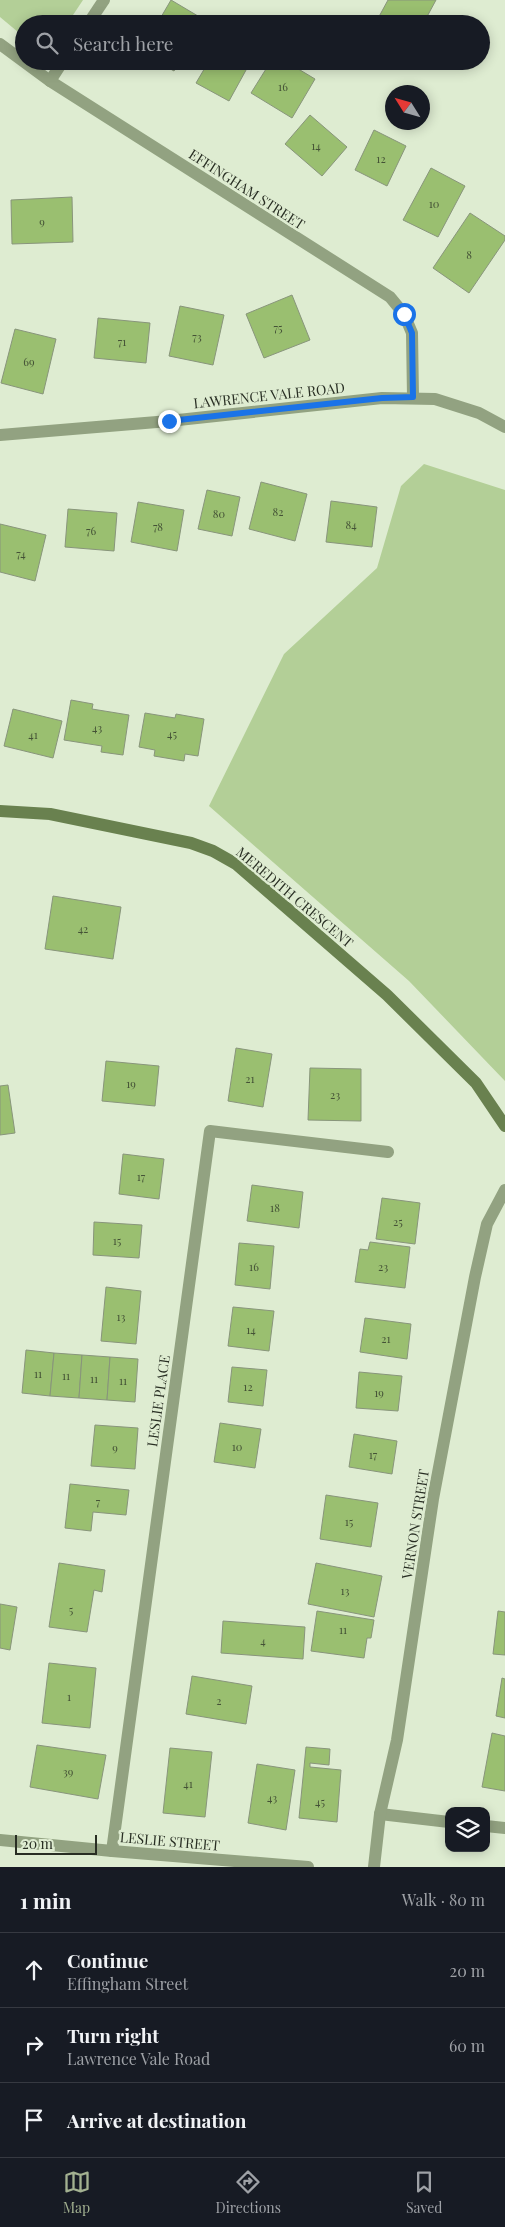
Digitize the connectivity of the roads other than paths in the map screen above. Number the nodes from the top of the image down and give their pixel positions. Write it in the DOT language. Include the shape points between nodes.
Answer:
graph roads {
  1 [pos="104,0"];
  2 [pos="94,15"];
  3 [pos="0,44"];
  4 [pos="15,55"];
  5 [pos="35,70"];
  6 [pos="58,70"];
  7 [pos="50,81"];
  8 [pos="413,397"];
  9 [pos="505,427"];
  10 [pos="0,435"];
  11 [pos="0,811"];
  12 [pos="505,1126"];
  13 [pos="388,1152"];
  14 [pos="505,1190"];
  15 [pos="380,1814"];
  16 [pos="445,1822"];
  17 [pos="490,1826"];
  18 [pos="505,1828"];
  19 [pos="0,1840"];
  20 [pos="112,1851"];
  21 [pos="308,1867"];
  22 [pos="374,1867"];
  1 -- 2 [label="street"];
  3 -- 4 [label="street, EFFINGHAM STREET"];
  5 -- 7 [label="street, EFFINGHAM STREET"];
  6 -- 7 [label="street"];
  7 -- 8 [label="street, EFFINGHAM STREET" via="390,297 404,314 412,333"];
  8 -- 9 [label="street, LAWRENCE VALE ROAD" via="455,404"];
  8 -- 10 [label="street, LAWRENCE VALE ROAD"];
  11 -- 12 [label="street, MEREDITH CRESCENT" via="50,814 191,843 236,864 387,995 476,1083"];
  13 -- 20 [label="street, LESLIE PLACE" via="210,1131"];
  14 -- 15 [label="street, VERNON STREET" via="487,1224 475,1277 433,1499 398,1740"];
  15 -- 16 [label="street"];
  15 -- 22 [label="street, VERNON STREET"];
  17 -- 18 [label="street"];
  19 -- 20 [label="street, LESLIE STREET"];
  20 -- 21 [label="street, LESLIE STREET"];
}
